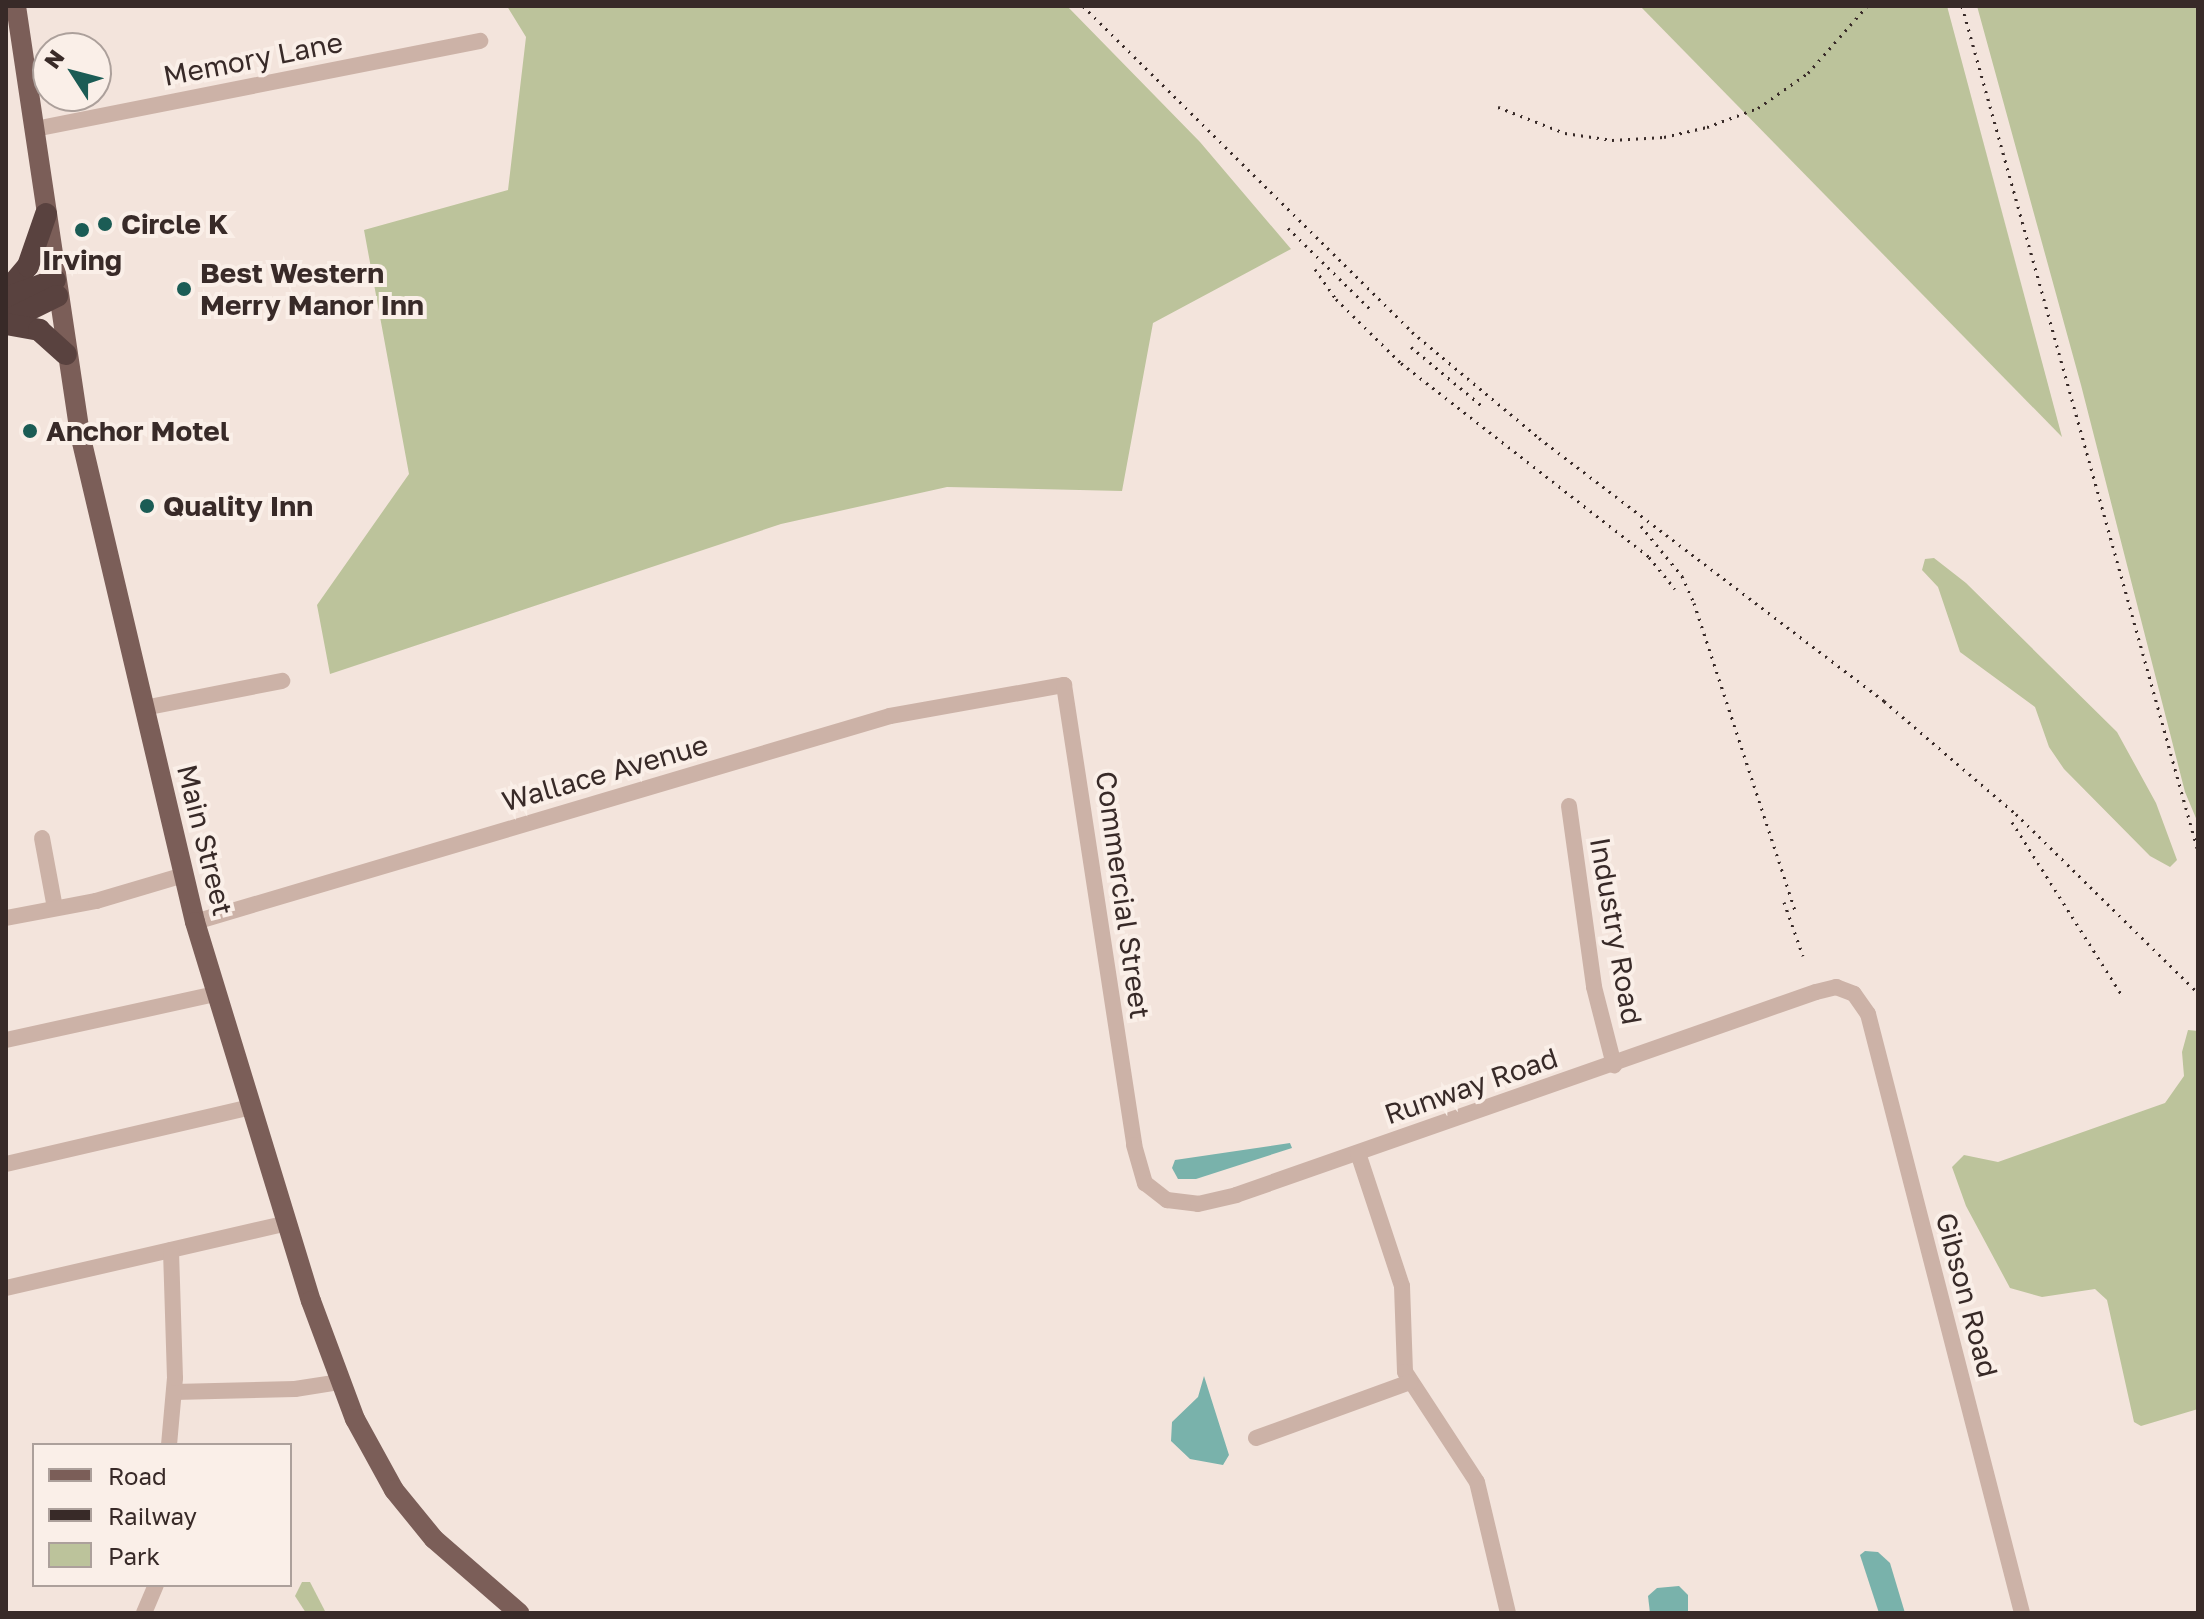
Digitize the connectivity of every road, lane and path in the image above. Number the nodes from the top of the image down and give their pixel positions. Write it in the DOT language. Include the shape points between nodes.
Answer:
graph roads {
  1 [pos="16,6"];
  2 [pos="480,41"];
  3 [pos="35,129"];
  4 [pos="46,214"];
  5 [pos="56,288"];
  6 [pos="6,295"];
  7 [pos="6,323"];
  8 [pos="66,354"];
  9 [pos="282,681"];
  10 [pos="1032,688"];
  11 [pos="144,708"];
  12 [pos="1569,806"];
  13 [pos="42,838"];
  14 [pos="184,875"];
  15 [pos="55,908"];
  16 [pos="6,918"];
  17 [pos="195,922"];
  18 [pos="215,994"];
  19 [pos="1854,994"];
  20 [pos="6,1040"];
  21 [pos="1614,1065"];
  22 [pos="250,1107"];
  23 [pos="1134,1145"];
  24 [pos="1358,1153"];
  25 [pos="6,1164"];
  26 [pos="287,1223"];
  27 [pos="171,1250"];
  28 [pos="6,1288"];
  29 [pos="340,1382"];
  30 [pos="1410,1382"];
  31 [pos="174,1392"];
  32 [pos="1256,1438"];
  33 [pos="169,1443"];
  34 [pos="155,1587"];
  35 [pos="149,1611"];
  36 [pos="519,1613"];
  37 [pos="1508,1613"];
  38 [pos="2022,1613"];
  1 -- 3 [label="main road, Main Street"];
  2 -- 3 [label="street, Memory Lane"];
  3 -- 4 [label="main road, Main Street"];
  4 -- 5 [label="main road, Main Street"];
  4 -- 6 [label="highway" via="28,266"];
  5 -- 6 [label="highway"];
  5 -- 7 [label="highway"];
  5 -- 8 [label="main road, Main Street"];
  7 -- 8 [label="highway" via="39,330"];
  8 -- 11 [label="main road, Main Street"];
  9 -- 11 [label="street"];
  10 -- 17 [label="street, Wallace Avenue" via="890,716"];
  10 -- 23 [label="street, Commercial Street" via="1064,685 1072,717"];
  11 -- 14 [label="main road, Main Street"];
  12 -- 21 [label="street, Industry Road" via="1594,987"];
  13 -- 15 [label="street"];
  14 -- 15 [label="street"];
  14 -- 17 [label="main road, Main Street"];
  15 -- 16 [label="street"];
  17 -- 18 [label="main road, Main Street"];
  18 -- 20 [label="street"];
  18 -- 22 [label="main road, Main Street"];
  19 -- 21 [label="street, Runway Road" via="1836,987 1816,992"];
  19 -- 38 [label="street, Gibson Road" via="1868,1014"];
  21 -- 24 [label="street, Runway Road"];
  22 -- 25 [label="street"];
  22 -- 26 [label="main road, Main Street"];
  23 -- 24 [label="street, Runway Road" via="1149,1188 1167,1200 1189,1205 1236,1195"];
  24 -- 30 [label="street" via="1402,1286 1404,1365"];
  26 -- 27 [label="street"];
  26 -- 29 [label="main road, Main Street"];
  27 -- 28 [label="street"];
  27 -- 31 [label="street"];
  29 -- 31 [label="street" via="295,1389"];
  29 -- 36 [label="main road, Main Street" via="374,1457 411,1513"];
  30 -- 32 [label="street"];
  30 -- 37 [label="street" via="1477,1482"];
  31 -- 33 [label="street"];
  34 -- 35 [label="street"];
}
